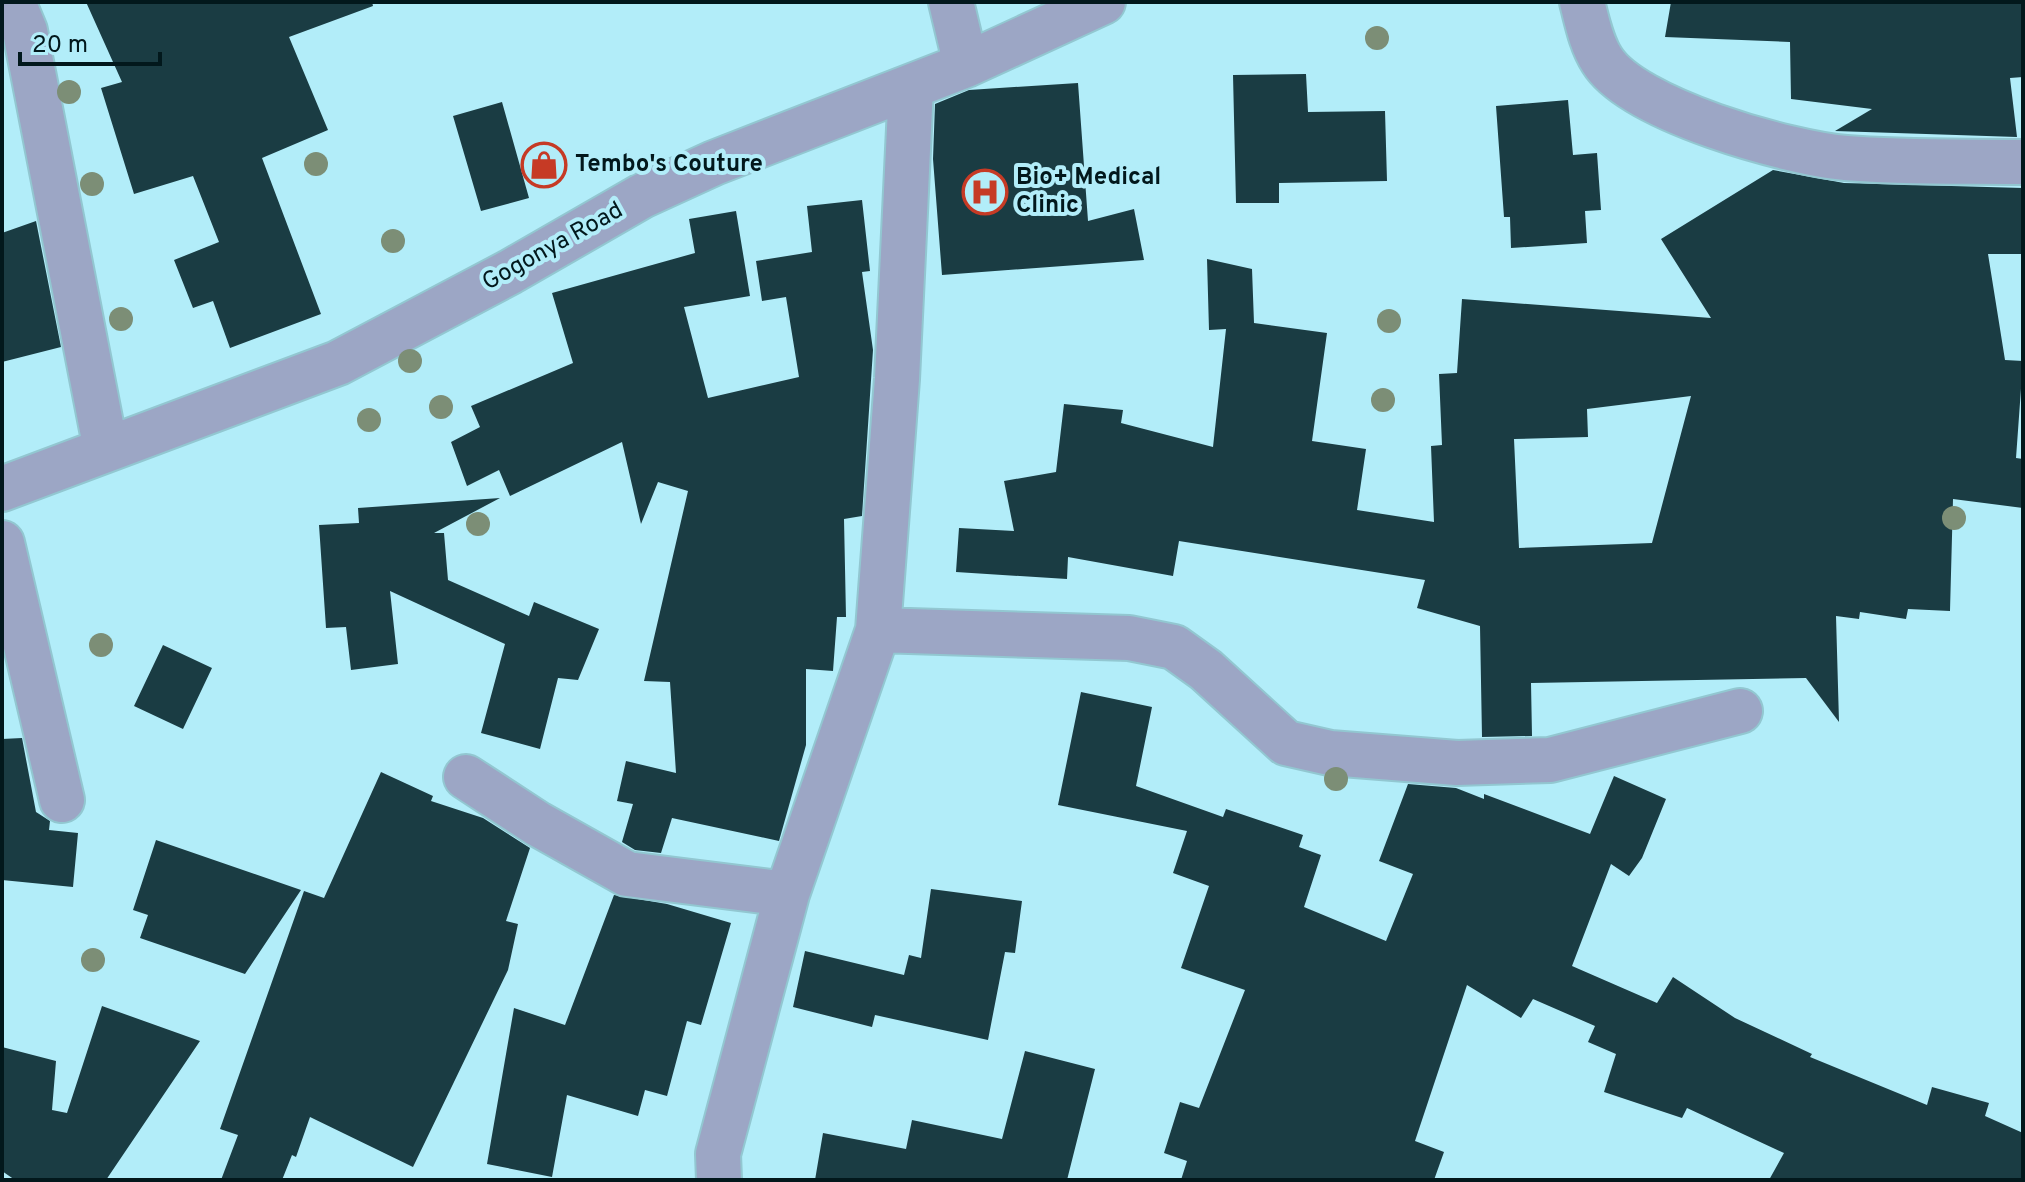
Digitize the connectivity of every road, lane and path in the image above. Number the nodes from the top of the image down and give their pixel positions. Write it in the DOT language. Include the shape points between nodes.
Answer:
graph roads {
  1 [pos="13,2"];
  2 [pos="951,2"];
  3 [pos="1103,2"];
  4 [pos="1582,2"];
  5 [pos="966,65"];
  6 [pos="911,87"];
  7 [pos="2023,162"];
  8 [pos="106,450"];
  9 [pos="2,489"];
  10 [pos="2,543"];
  11 [pos="878,630"];
  12 [pos="1740,711"];
  13 [pos="466,777"];
  14 [pos="62,800"];
  15 [pos="787,894"];
  16 [pos="719,1180"];
  1 -- 8 [label="street" via="25,31"];
  2 -- 5 [label="street"];
  3 -- 5 [label="street, Gogonya Road"];
  4 -- 7 [label="street" via="1603,62 1643,95 1678,111 1782,147 1846,158"];
  5 -- 6 [label="street, Gogonya Road"];
  6 -- 8 [label="street, Gogonya Road" via="642,196 338,363"];
  6 -- 11 [label="street"];
  8 -- 9 [label="street, Gogonya Road"];
  10 -- 14 [label="street"];
  11 -- 12 [label="street" via="1129,638 1174,647 1286,743 1330,753 1457,763 1550,760"];
  11 -- 15 [label="street"];
  13 -- 15 [label="street" via="627,874"];
  15 -- 16 [label="street" via="718,1154"];
}
